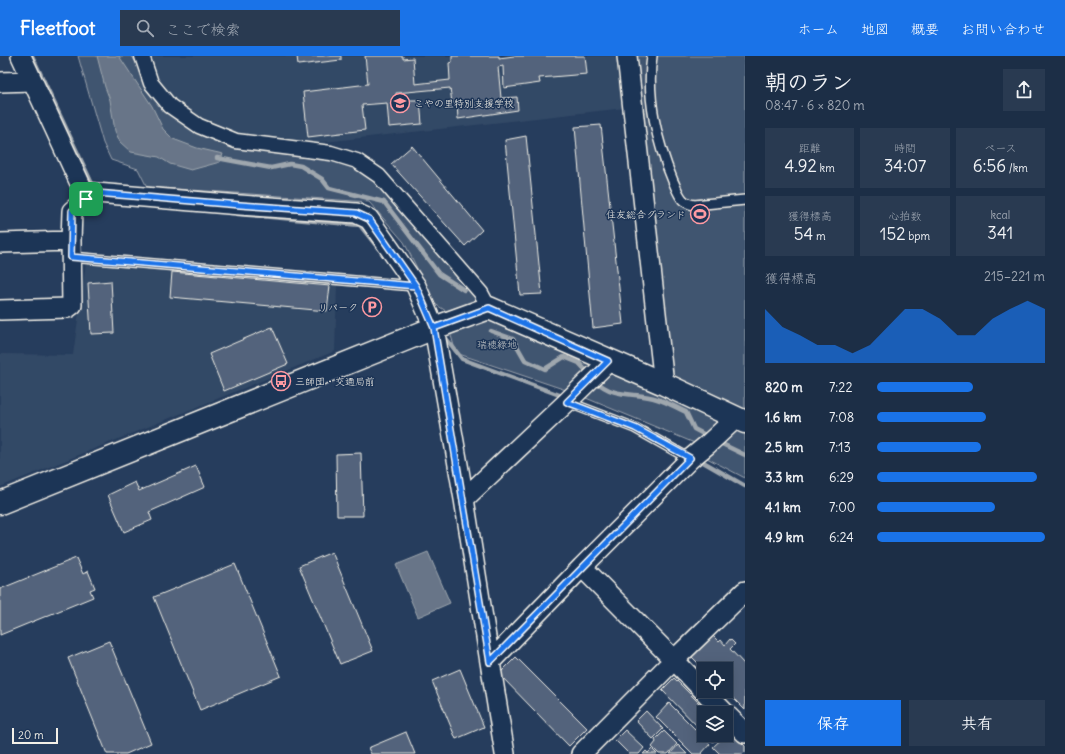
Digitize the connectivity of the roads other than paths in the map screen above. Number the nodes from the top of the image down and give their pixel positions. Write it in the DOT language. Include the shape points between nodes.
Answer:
graph roads {
  1 [pos="21,56"];
  2 [pos="142,56"];
  3 [pos="627,56"];
  4 [pos="652,56"];
  5 [pos="32,81"];
  6 [pos="0,82"];
  7 [pos="84,192"];
  8 [pos="745,200"];
  9 [pos="0,243"];
  10 [pos="71,249"];
  11 [pos="416,286"];
  12 [pos="489,308"];
  13 [pos="0,310"];
  14 [pos="434,328"];
  15 [pos="608,361"];
  16 [pos="664,384"];
  17 [pos="567,402"];
  18 [pos="740,420"];
  19 [pos="690,458"];
  20 [pos="464,499"];
  21 [pos="0,503"];
  22 [pos="582,568"];
  23 [pos="745,591"];
  24 [pos="674,660"];
  25 [pos="490,662"];
  26 [pos="719,706"];
  27 [pos="733,720"];
  28 [pos="745,733"];
  29 [pos="505,754"];
  30 [pos="581,754"];
  1 -- 5 [label="street"];
  2 -- 12 [label="street" via="151,83 170,106 199,126 236,141 331,153 357,161 379,176 482,294"];
  3 -- 16 [label="street"];
  4 -- 8 [label="lane" via="651,90 659,139 682,199 687,204 694,205"];
  5 -- 6 [label="street"];
  5 -- 7 [label="street"];
  7 -- 10 [label="street" via="86,199 72,211"];
  7 -- 11 [label="street" via="356,213 369,219"];
  9 -- 10 [label="street"];
  10 -- 11 [label="lane"];
  10 -- 13 [label="street" via="72,305 68,308"];
  11 -- 14 [label="street"];
  12 -- 14 [label="street"];
  12 -- 15 [label="street"];
  14 -- 20 [label="street"];
  14 -- 21 [label="street"];
  15 -- 16 [label="street"];
  15 -- 17 [label="street"];
  16 -- 18 [label="street"];
  17 -- 19 [label="lane" via="635,428"];
  17 -- 20 [label="street"];
  18 -- 19 [label="street"];
  19 -- 22 [label="street"];
  20 -- 25 [label="street"];
  22 -- 24 [label="street"];
  22 -- 25 [label="street"];
  23 -- 24 [label="street"];
  24 -- 26 [label="street"];
  24 -- 30 [label="street"];
  25 -- 29 [label="street"];
  27 -- 28 [label="street"];
}
